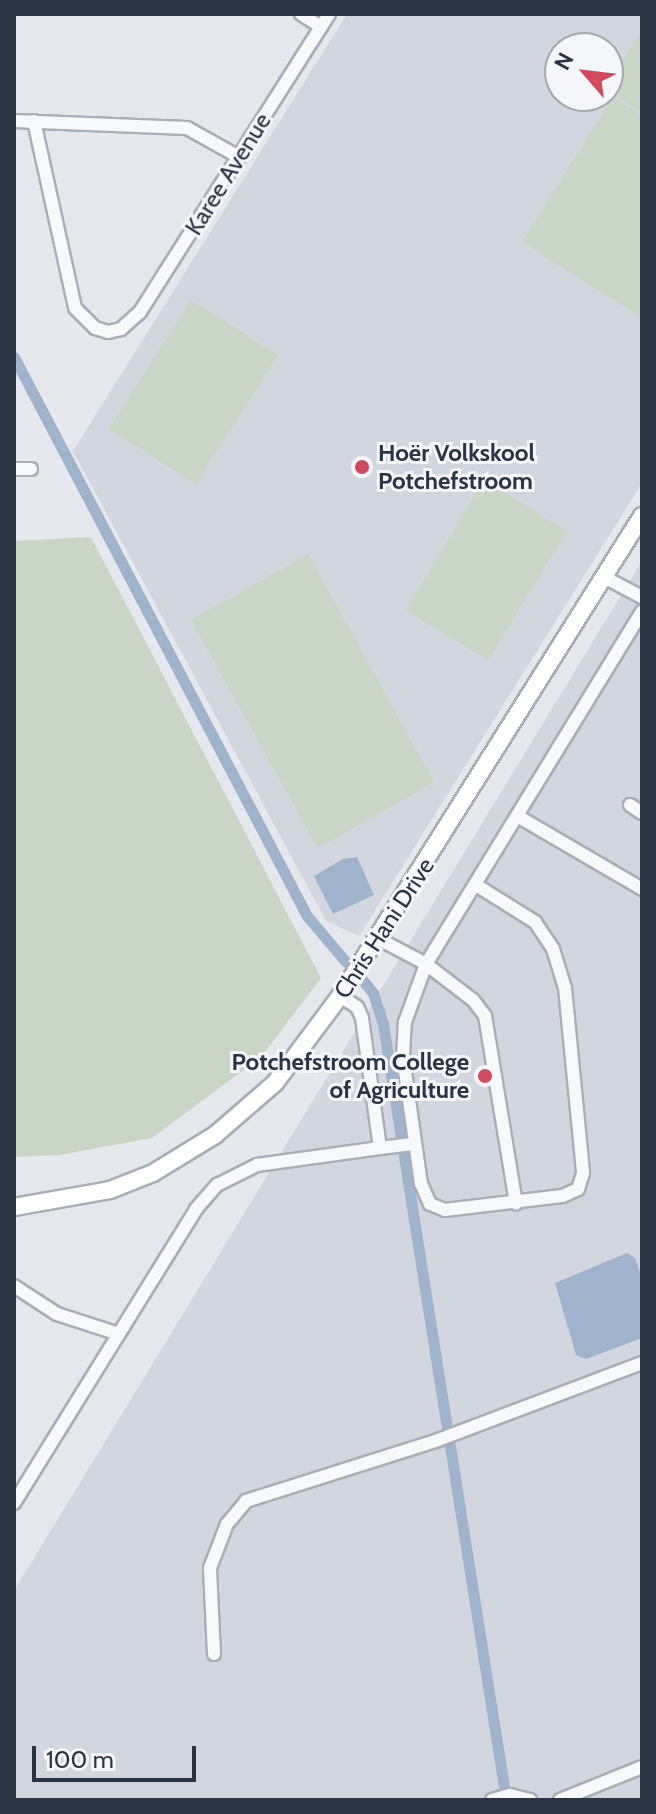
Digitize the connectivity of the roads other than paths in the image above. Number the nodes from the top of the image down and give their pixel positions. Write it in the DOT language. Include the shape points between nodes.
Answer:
graph roads {
  1 [pos="301,14"];
  2 [pos="329,14"];
  3 [pos="321,27"];
  4 [pos="14,121"];
  5 [pos="34,121"];
  6 [pos="239,157"];
  7 [pos="14,469"];
  8 [pos="31,469"];
  9 [pos="642,516"];
  10 [pos="604,577"];
  11 [pos="642,597"];
  12 [pos="642,612"];
  13 [pos="630,805"];
  14 [pos="642,813"];
  15 [pos="519,817"];
  16 [pos="476,885"];
  17 [pos="642,889"];
  18 [pos="377,938"];
  19 [pos="426,964"];
  20 [pos="340,996"];
  21 [pos="406,1145"];
  22 [pos="380,1148"];
  23 [pos="516,1203"];
  24 [pos="14,1207"];
  25 [pos="14,1286"];
  26 [pos="119,1334"];
  27 [pos="642,1363"];
  28 [pos="14,1503"];
  29 [pos="214,1654"];
  30 [pos="642,1767"];
  31 [pos="502,1797"];
  32 [pos="530,1800"];
  33 [pos="560,1800"];
  1 -- 3 [label="street"];
  2 -- 3 [label="street, Karee Avenue"];
  3 -- 6 [label="street, Karee Avenue"];
  4 -- 5 [label="street"];
  5 -- 6 [label="street" via="187,128"];
  5 -- 6 [label="street, Karee Avenue" via="75,308 95,328 108,332 121,329 140,312"];
  7 -- 8 [label="street"];
  9 -- 10 [label="street, Chris Hani Drive"];
  10 -- 11 [label="street"];
  10 -- 18 [label="street, Chris Hani Drive"];
  12 -- 15 [label="street"];
  13 -- 14 [label="street"];
  15 -- 16 [label="street"];
  15 -- 17 [label="street"];
  16 -- 19 [label="street"];
  16 -- 23 [label="street" via="522,912 546,934 565,988 572,1042 581,1183 570,1194"];
  18 -- 19 [label="street"];
  18 -- 20 [label="street, Chris Hani Drive"];
  19 -- 21 [label="street" via="403,1033"];
  19 -- 23 [label="street" via="473,1000 489,1026"];
  20 -- 22 [label="street" via="361,1013"];
  20 -- 24 [label="street, Chris Hani Drive" via="275,1083 215,1135 153,1173 110,1190"];
  21 -- 22 [label="street"];
  21 -- 23 [label="street" via="425,1196 436,1208"];
  22 -- 26 [label="street" via="257,1165 227,1178 196,1209"];
  25 -- 26 [label="street" via="57,1314"];
  26 -- 28 [label="street"];
  27 -- 29 [label="street" via="438,1440 246,1501 227,1524 210,1568"];
  30 -- 33 [label="street"];
  31 -- 32 [label="street"];
}
